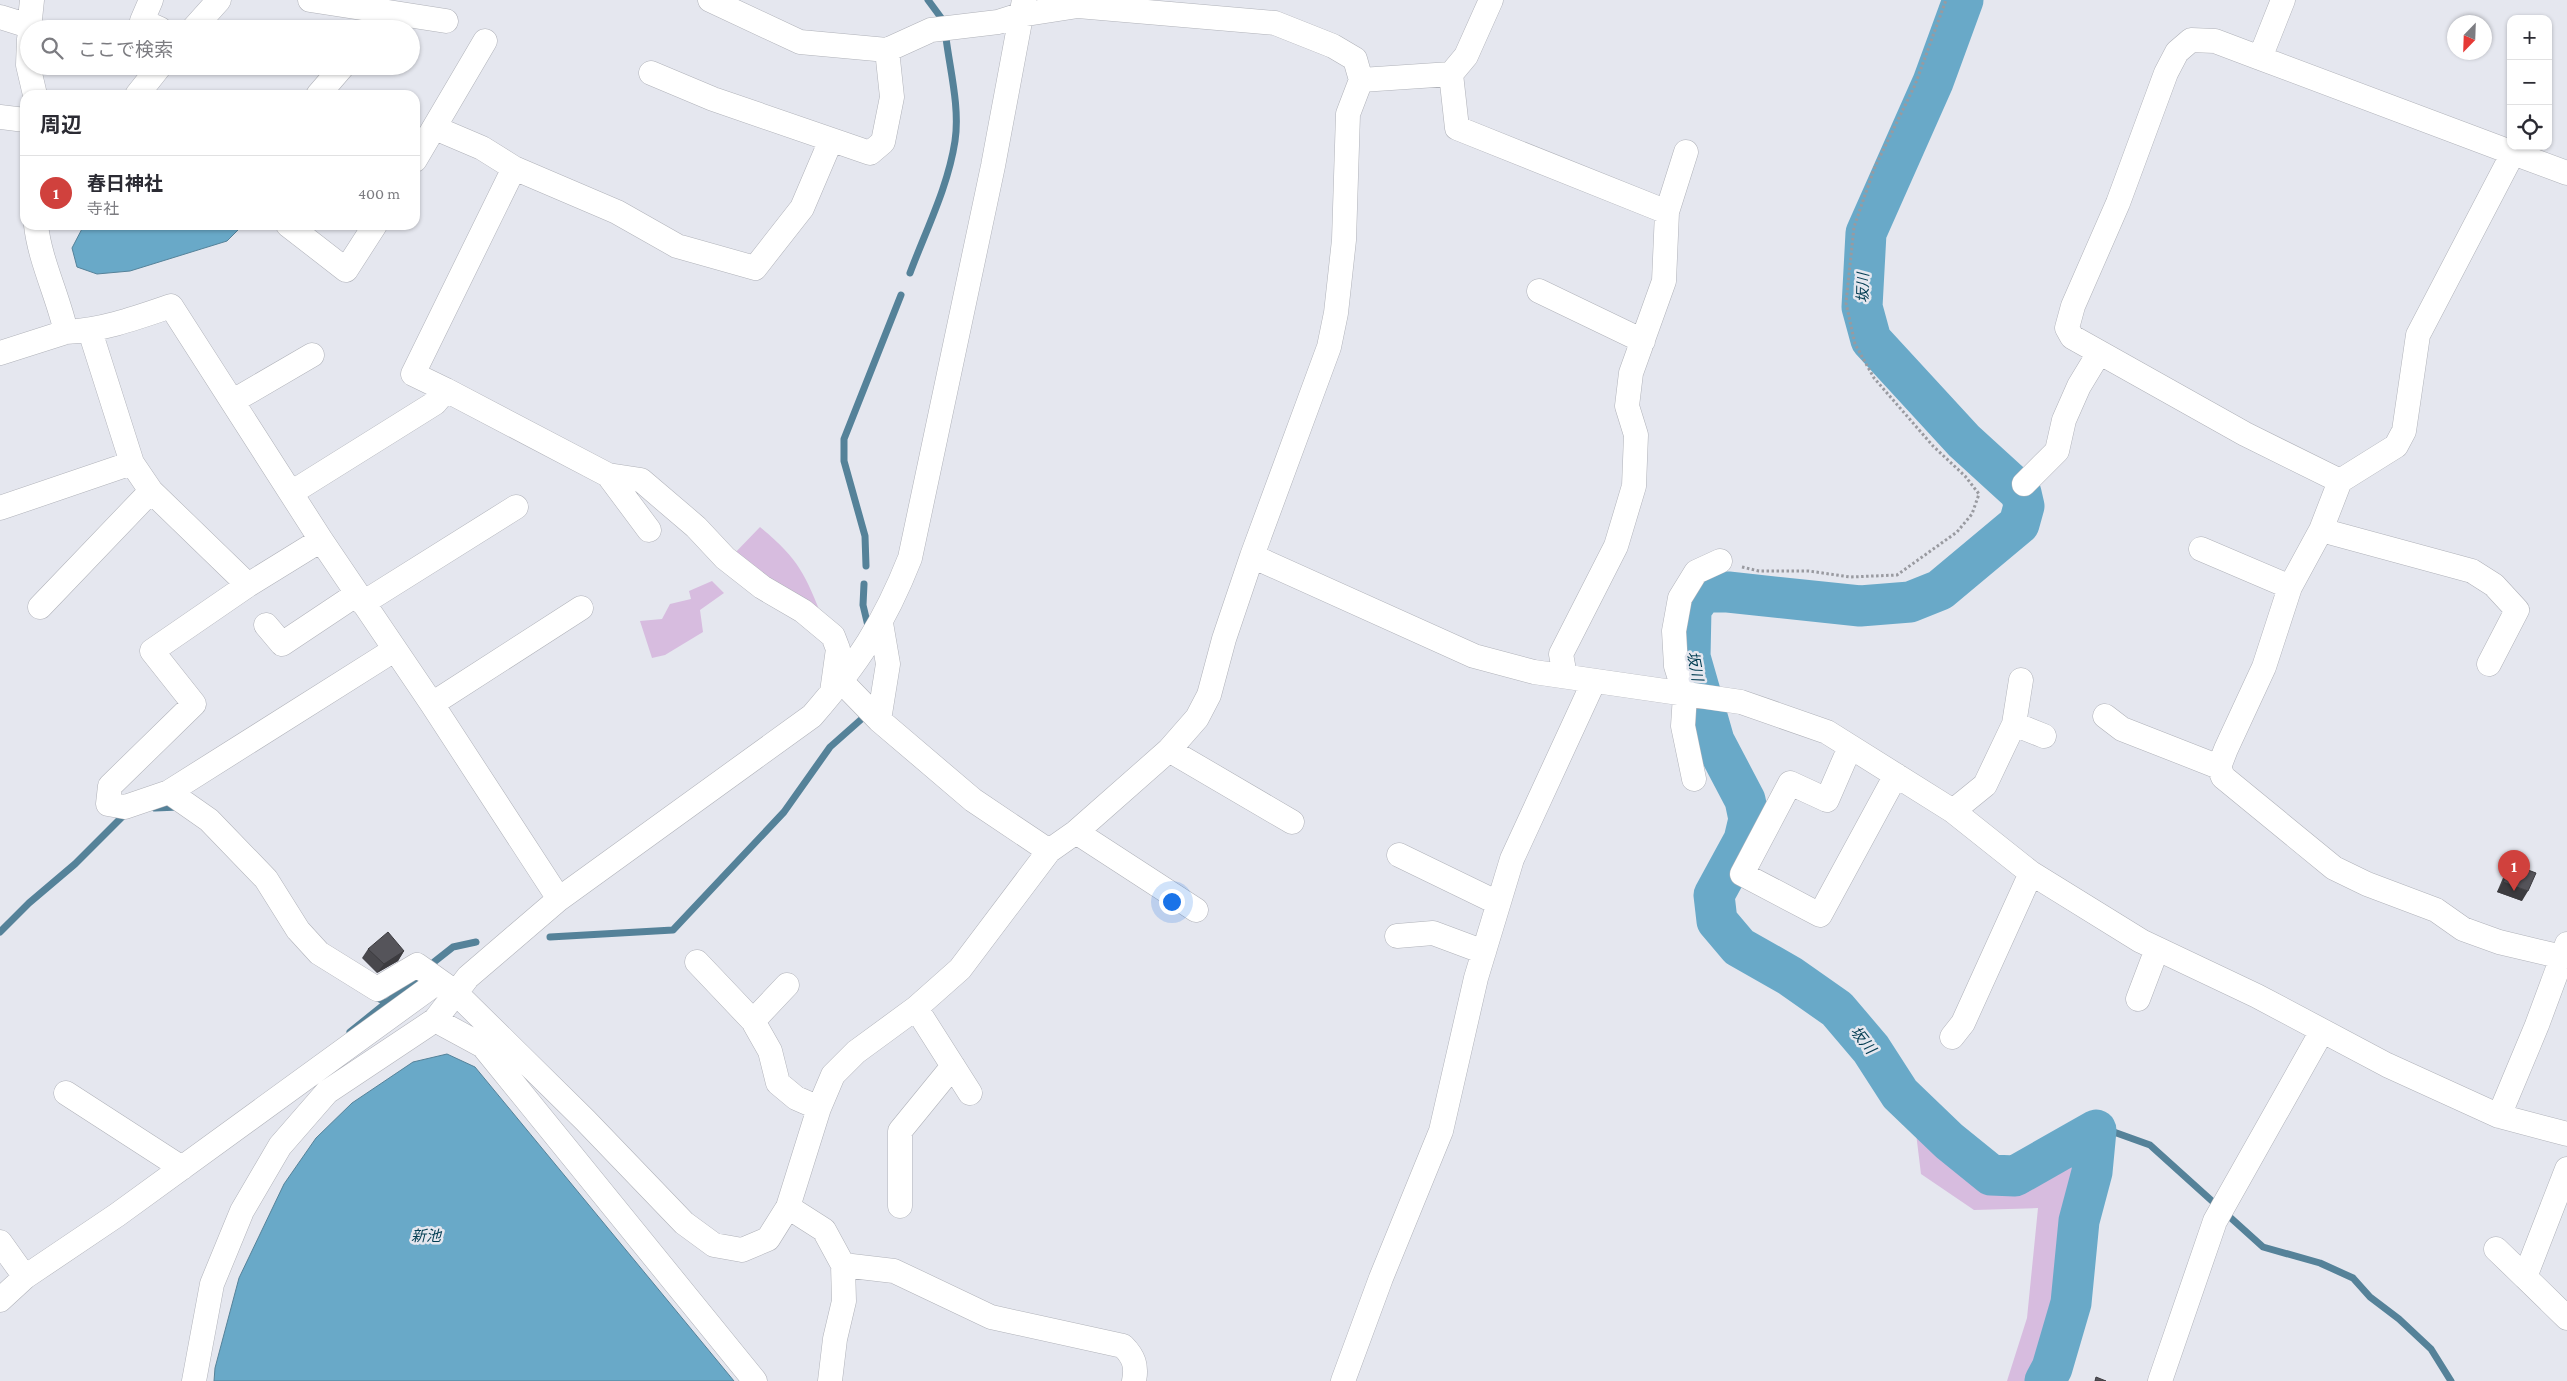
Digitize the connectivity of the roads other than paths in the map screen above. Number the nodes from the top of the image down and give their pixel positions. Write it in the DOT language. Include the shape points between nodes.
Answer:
graph roads {
  1 [pos="32,0"];
  2 [pos="151,0"];
  3 [pos="219,0"];
  4 [pos="310,0"];
  5 [pos="710,0"];
  6 [pos="1491,0"];
  7 [pos="2283,0"];
  8 [pos="1075,3"];
  9 [pos="1022,8"];
  10 [pos="0,17"];
  11 [pos="30,20"];
  12 [pos="142,20"];
  13 [pos="201,20"];
  14 [pos="380,20"];
  15 [pos="420,21"];
  16 [pos="446,21"];
  17 [pos="20,27"];
  18 [pos="485,41"];
  19 [pos="887,50"];
  20 [pos="2260,58"];
  21 [pos="651,73"];
  22 [pos="1451,74"];
  23 [pos="30,75"];
  24 [pos="153,75"];
  25 [pos="335,75"];
  26 [pos="1361,80"];
  27 [pos="33,90"];
  28 [pos="141,90"];
  29 [pos="322,90"];
  30 [pos="0,117"];
  31 [pos="20,119"];
  32 [pos="435,128"];
  33 [pos="831,140"];
  34 [pos="420,152"];
  35 [pos="1686,152"];
  36 [pos="2513,152"];
  37 [pos="514,168"];
  38 [pos="2567,173"];
  39 [pos="1667,212"];
  40 [pos="37,230"];
  41 [pos="294,230"];
  42 [pos="372,230"];
  43 [pos="1539,291"];
  44 [pos="90,330"];
  45 [pos="66,332"];
  46 [pos="1643,341"];
  47 [pos="2099,353"];
  48 [pos="0,354"];
  49 [pos="312,355"];
  50 [pos="446,390"];
  51 [pos="233,401"];
  52 [pos="132,463"];
  53 [pos="608,475"];
  54 [pos="2340,481"];
  55 [pos="2024,484"];
  56 [pos="152,491"];
  57 [pos="290,493"];
  58 [pos="659,496"];
  59 [pos="516,507"];
  60 [pos="0,508"];
  61 [pos="634,508"];
  62 [pos="649,530"];
  63 [pos="2320,530"];
  64 [pos="321,540"];
  65 [pos="2201,549"];
  66 [pos="1252,556"];
  67 [pos="1720,561"];
  68 [pos="248,585"];
  69 [pos="2290,587"];
  70 [pos="360,599"];
  71 [pos="40,607"];
  72 [pos="581,608"];
  73 [pos="881,623"];
  74 [pos="266,625"];
  75 [pos="394,650"];
  76 [pos="2489,664"];
  77 [pos="1565,676"];
  78 [pos="2021,680"];
  79 [pos="1594,681"];
  80 [pos="837,687"];
  81 [pos="1690,696"];
  82 [pos="432,704"];
  83 [pos="2105,716"];
  84 [pos="880,720"];
  85 [pos="2014,724"];
  86 [pos="2044,736"];
  87 [pos="1850,747"];
  88 [pos="1169,750"];
  89 [pos="2219,767"];
  90 [pos="1896,775"];
  91 [pos="1694,779"];
  92 [pos="170,792"];
  93 [pos="1953,811"];
  94 [pos="1292,822"];
  95 [pos="1076,832"];
  96 [pos="1049,851"];
  97 [pos="1399,855"];
  98 [pos="2031,874"];
  99 [pos="559,899"];
  100 [pos="1498,904"];
  101 [pos="1196,910"];
  102 [pos="1397,936"];
  103 [pos="2157,949"];
  104 [pos="2564,951"];
  105 [pos="1484,952"];
  106 [pos="697,962"];
  107 [pos="787,985"];
  108 [pos="447,987"];
  109 [pos="2138,1000"];
  110 [pos="916,1008"];
  111 [pos="435,1020"];
  112 [pos="753,1021"];
  113 [pos="2322,1031"];
  114 [pos="1952,1037"];
  115 [pos="953,1066"];
  116 [pos="970,1093"];
  117 [pos="66,1094"];
  118 [pos="819,1108"];
  119 [pos="2499,1116"];
  120 [pos="2567,1134"];
  121 [pos="182,1168"];
  122 [pos="2567,1169"];
  123 [pos="900,1206"];
  124 [pos="788,1207"];
  125 [pos="0,1242"];
  126 [pos="2496,1249"];
  127 [pos="843,1265"];
  128 [pos="2524,1276"];
  129 [pos="25,1277"];
  130 [pos="0,1300"];
  131 [pos="2567,1318"];
  132 [pos="194,1381"];
  133 [pos="755,1381"];
  134 [pos="830,1381"];
  135 [pos="1134,1381"];
  136 [pos="1343,1381"];
  137 [pos="2160,1381"];
  1 -- 11 [label="street"];
  2 -- 12 [label="street"];
  3 -- 13 [label="street"];
  4 -- 14 [label="street"];
  5 -- 19 [label="street" via="800,42"];
  6 -- 22 [label="street" via="1470,49"];
  7 -- 20 [label="street"];
  8 -- 9 [label="street"];
  8 -- 26 [label="street" via="1275,23 1333,46 1355,59"];
  9 -- 19 [label="street" via="998,22 931,30"];
  9 -- 73 [label="street" via="910,558"];
  10 -- 17 [label="street"];
  15 -- 16 [label="street"];
  18 -- 32 [label="street"];
  19 -- 33 [label="street" via="892,97 883,142 870,153"];
  20 -- 36 [label="street"];
  20 -- 47 [label="street" via="2215,41 2191,40 2177,52 2169,66 2118,203 2073,306 2068,328 2072,337"];
  21 -- 33 [label="street" via="713,99"];
  22 -- 26 [label="street"];
  22 -- 39 [label="street" via="1457,128"];
  23 -- 27 [label="street"];
  24 -- 28 [label="street"];
  25 -- 29 [label="street"];
  26 -- 66 [label="street" via="1348,114 1344,240 1329,347"];
  30 -- 31 [label="street"];
  32 -- 34 [label="street"];
  32 -- 37 [label="street" via="482,148"];
  33 -- 37 [label="street" via="802,208 755,268 677,246 617,212"];
  35 -- 39 [label="street"];
  36 -- 38 [label="street"];
  36 -- 54 [label="street" via="2418,335 2404,432 2396,446"];
  37 -- 50 [label="street" via="414,374"];
  39 -- 46 [label="street" via="1664,281"];
  40 -- 45 [label="street"];
  41 -- 42 [label="street" via="346,270"];
  43 -- 46 [label="street"];
  44 -- 45 [label="street"];
  44 -- 51 [label="street" via="117,325 171,306"];
  44 -- 52 [label="street"];
  45 -- 48 [label="street"];
  46 -- 77 [label="street" via="1631,373 1627,406 1636,435 1634,486 1616,546 1560,654"];
  47 -- 54 [label="street" via="2244,434"];
  47 -- 55 [label="street" via="2064,420 2057,451"];
  49 -- 51 [label="street"];
  50 -- 53 [label="street"];
  50 -- 57 [label="street" via="435,403"];
  51 -- 57 [label="street"];
  52 -- 56 [label="street"];
  52 -- 60 [label="street"];
  53 -- 58 [label="street" via="641,480"];
  53 -- 61 [label="street"];
  54 -- 63 [label="street"];
  56 -- 68 [label="street"];
  56 -- 71 [label="street"];
  57 -- 64 [label="street"];
  58 -- 61 [label="street"];
  58 -- 80 [label="street" via="696,527 725,558 762,587 804,610 833,636 838,649"];
  59 -- 70 [label="street"];
  61 -- 62 [label="street"];
  63 -- 69 [label="street"];
  63 -- 76 [label="street" via="2472,570 2494,586 2517,610"];
  64 -- 68 [label="street"];
  64 -- 70 [label="street"];
  65 -- 69 [label="street"];
  66 -- 77 [label="street" via="1474,656 1534,672"];
  66 -- 88 [label="street" via="1209,695 1197,718"];
  67 -- 81 [label="street" via="1696,572 1680,598 1674,631 1676,666"];
  68 -- 92 [label="street" via="152,651 194,704 110,786 108,804 125,807"];
  69 -- 89 [label="street" via="2264,667"];
  70 -- 74 [label="street" via="282,644"];
  70 -- 75 [label="street"];
  72 -- 82 [label="street"];
  73 -- 80 [label="street"];
  73 -- 84 [label="street" via="888,664"];
  75 -- 82 [label="street"];
  75 -- 92 [label="street"];
  77 -- 79 [label="street"];
  78 -- 85 [label="street"];
  79 -- 81 [label="street"];
  79 -- 100 [label="street" via="1512,859"];
  80 -- 84 [label="street"];
  80 -- 99 [label="street" via="812,716"];
  81 -- 87 [label="street" via="1741,702 1784,715 1827,732"];
  81 -- 91 [label="street" via="1683,726"];
  82 -- 99 [label="street"];
  83 -- 89 [label="street" via="2122,729"];
  84 -- 96 [label="street" via="973,800"];
  85 -- 86 [label="street"];
  85 -- 93 [label="street" via="1985,785"];
  87 -- 90 [label="street"];
  87 -- 90 [label="street" via="1827,800 1790,783 1742,874 1820,915"];
  88 -- 94 [label="street"];
  88 -- 95 [label="street"];
  89 -- 104 [label="street" via="2223,777 2334,868 2436,910 2462,929 2499,942"];
  90 -- 93 [label="street"];
  92 -- 108 [label="street" via="208,820 266,879 298,930 319,953 377,989 416,965"];
  93 -- 98 [label="street"];
  95 -- 96 [label="street"];
  95 -- 101 [label="street"];
  96 -- 110 [label="street" via="960,969"];
  97 -- 100 [label="street"];
  98 -- 103 [label="street"];
  98 -- 114 [label="street" via="1963,1023"];
  99 -- 108 [label="street" via="468,977"];
  100 -- 105 [label="street"];
  102 -- 105 [label="street" via="1433,933"];
  103 -- 109 [label="street"];
  103 -- 113 [label="street"];
  104 -- 119 [label="street"];
  105 -- 136 [label="street" via="1441,1130"];
  106 -- 112 [label="street"];
  107 -- 112 [label="street"];
  108 -- 111 [label="street"];
  108 -- 121 [label="street"];
  108 -- 124 [label="street" via="586,1120 684,1223 714,1245 742,1250 768,1239"];
  110 -- 115 [label="street"];
  110 -- 118 [label="street" via="856,1052 833,1075"];
  111 -- 132 [label="street" via="327,1092 280,1146 242,1211 212,1284"];
  111 -- 133 [label="street" via="483,1046"];
  112 -- 118 [label="street" via="770,1051 778,1084 796,1098"];
  113 -- 119 [label="street" via="2387,1065"];
  113 -- 137 [label="street" via="2215,1221"];
  115 -- 116 [label="street"];
  115 -- 123 [label="street" via="900,1131"];
  117 -- 121 [label="street"];
  118 -- 124 [label="street"];
  119 -- 120 [label="street"];
  121 -- 129 [label="street"];
  122 -- 128 [label="street"];
  124 -- 127 [label="street" via="824,1230"];
  125 -- 129 [label="street"];
  126 -- 128 [label="street"];
  127 -- 134 [label="street" via="844,1301"];
  127 -- 135 [label="street" via="894,1271 991,1317 1123,1346 1133,1357"];
  128 -- 131 [label="street"];
  129 -- 130 [label="street"];
}
